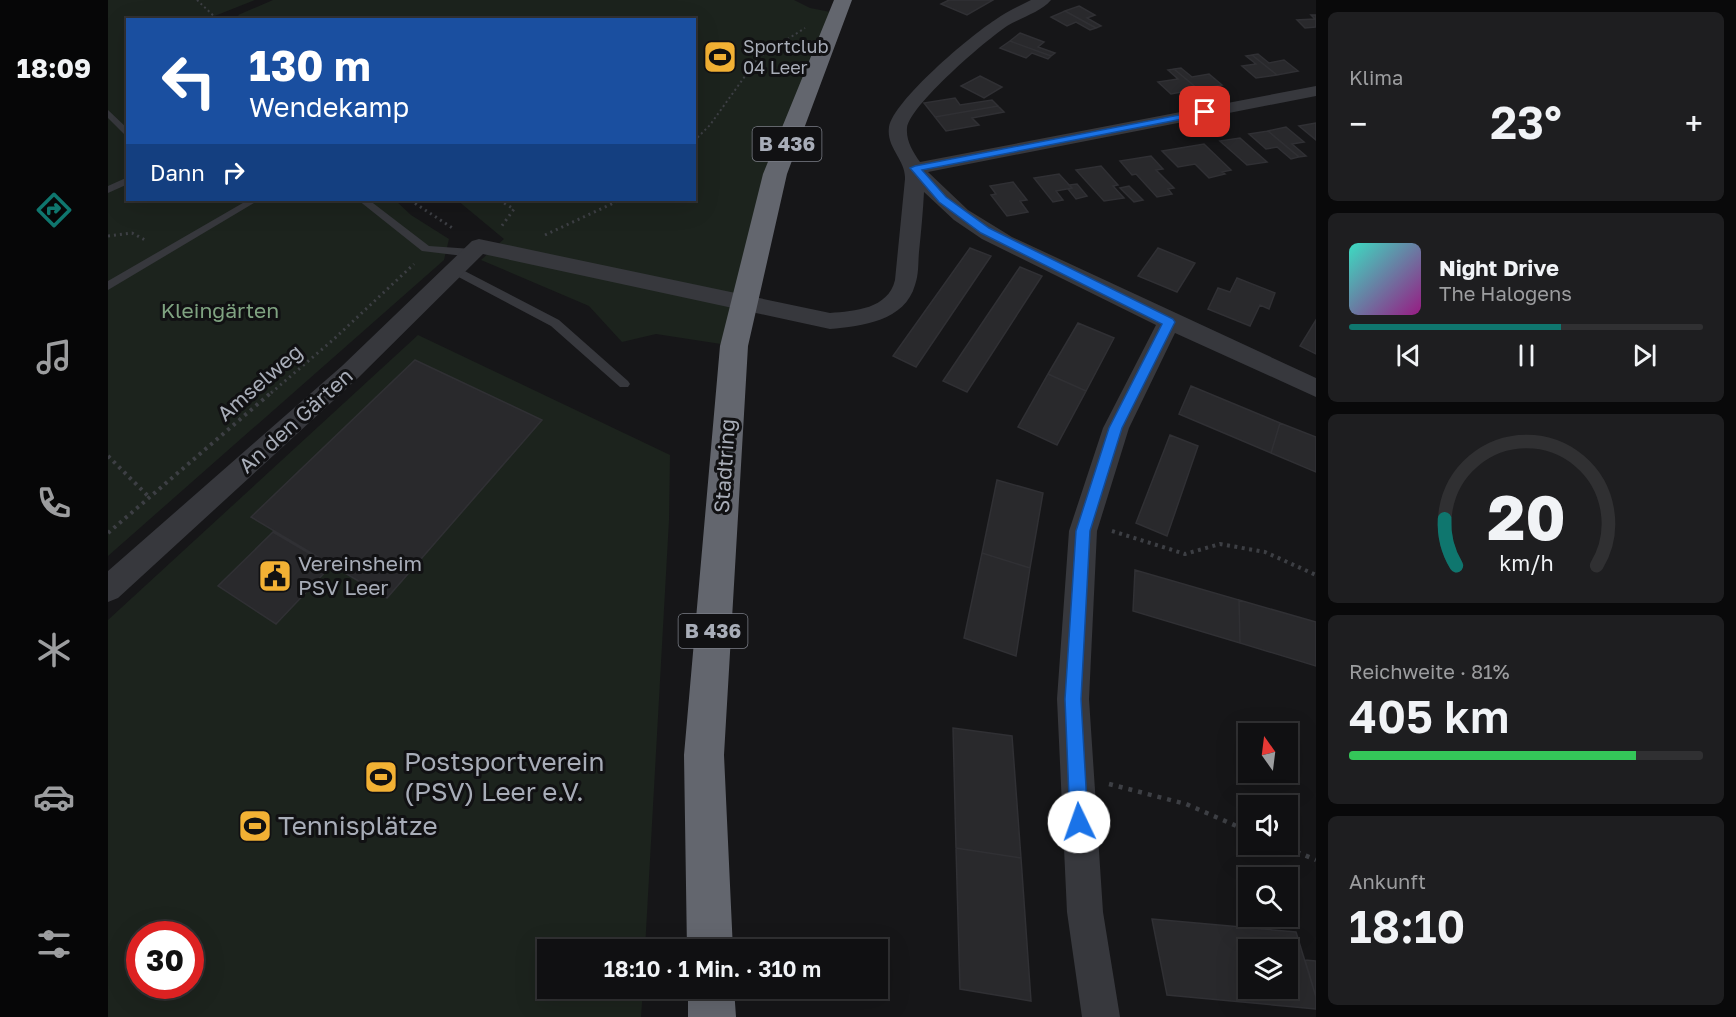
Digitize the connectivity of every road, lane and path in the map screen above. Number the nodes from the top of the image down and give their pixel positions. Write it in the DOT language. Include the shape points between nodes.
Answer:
graph roads {
  1 [pos="197,0"];
  2 [pos="843,0"];
  3 [pos="1043,0"];
  4 [pos="216,18"];
  5 [pos="809,21"];
  6 [pos="1316,91"];
  7 [pos="108,113"];
  8 [pos="126,133"];
  9 [pos="696,139"];
  10 [pos="915,168"];
  11 [pos="126,181"];
  12 [pos="108,190"];
  13 [pos="252,201"];
  14 [pos="364,201"];
  15 [pos="411,201"];
  16 [pos="501,201"];
  17 [pos="618,201"];
  18 [pos="108,236"];
  19 [pos="426,249"];
  20 [pos="168,251"];
  21 [pos="476,255"];
  22 [pos="108,286"];
  23 [pos="1169,322"];
  24 [pos="624,384"];
  25 [pos="1316,388"];
  26 [pos="108,456"];
  27 [pos="150,498"];
  28 [pos="1086,522"];
  29 [pos="108,532"];
  30 [pos="1316,575"];
  31 [pos="108,590"];
  32 [pos="1077,776"];
  33 [pos="1238,827"];
  34 [pos="1298,852"];
  35 [pos="1316,860"];
  36 [pos="710,939"];
  37 [pos="711,999"];
  38 [pos="712,1017"];
  39 [pos="1101,1017"];
  1 -- 4 [label="path"];
  2 -- 36 [label="highway, Stadtring / B 436" via="775,174 734,346 704,755"];
  3 -- 10 [label="street" via="997,25 915,97 897,127 898,143"];
  5 -- 9 [label="path" via="805,28 758,58"];
  6 -- 10 [label="street"];
  7 -- 8 [label="lane"];
  10 -- 21 [label="street" via="904,289 879,312 856,319 830,321 700,293"];
  10 -- 23 [label="street" via="943,200 985,231"];
  11 -- 12 [label="lane"];
  13 -- 20 [label="lane"];
  14 -- 19 [label="lane"];
  15 -- 21 [label="path"];
  16 -- 21 [label="path" via="514,209"];
  17 -- 21 [label="path" via="552,232"];
  18 -- 20 [label="path" via="132,233"];
  19 -- 21 [label="lane"];
  19 -- 27 [label="path, Amselweg" via="408,272 334,339"];
  20 -- 22 [label="lane"];
  21 -- 24 [label="lane"];
  21 -- 31 [label="street, An den Gärten"];
  23 -- 25 [label="street"];
  23 -- 28 [label="street" via="1116,428"];
  26 -- 27 [label="path"];
  27 -- 29 [label="path, Amselweg"];
  28 -- 30 [label="path" via="1185,554 1220,544 1265,552"];
  28 -- 32 [label="street" via="1073,699"];
  32 -- 33 [label="path" via="1186,804"];
  32 -- 39 [label="street" via="1084,912"];
  34 -- 35 [label="path"];
  37 -- 38 [label="highway"];
}
